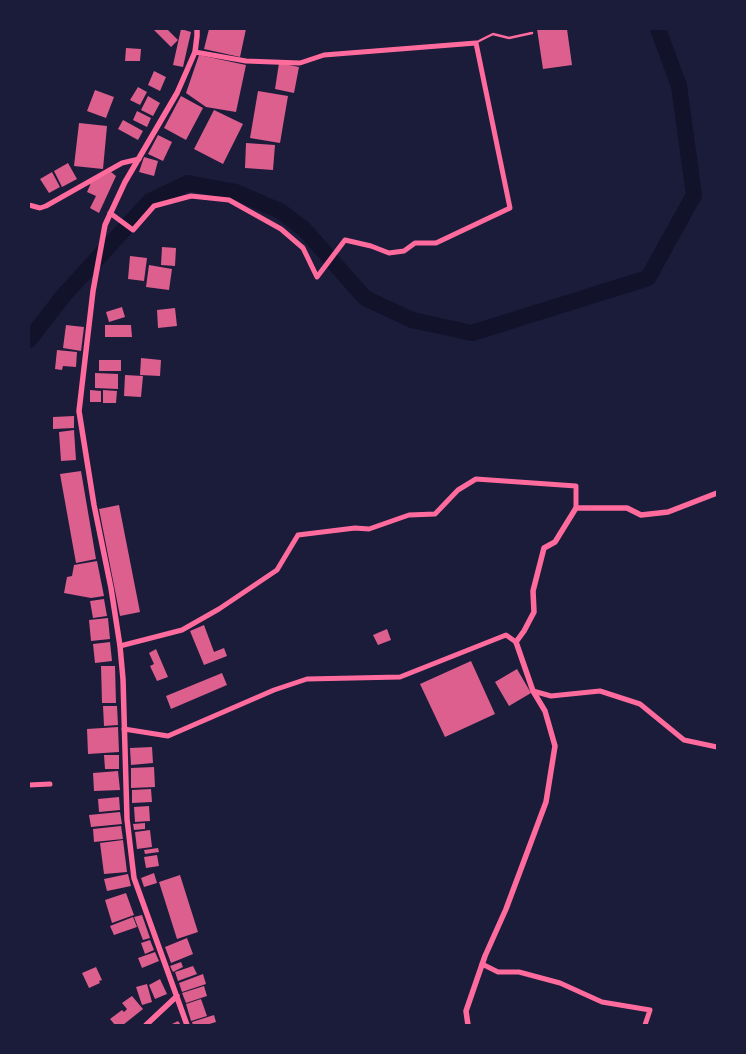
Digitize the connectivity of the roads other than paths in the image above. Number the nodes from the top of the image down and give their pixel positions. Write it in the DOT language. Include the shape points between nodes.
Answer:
graph roads {
  1 [pos="197,29"];
  2 [pos="532,33"];
  3 [pos="476,43"];
  4 [pos="195,52"];
  5 [pos="139,158"];
  6 [pos="29,205"];
  7 [pos="110,213"];
  8 [pos="717,492"];
  9 [pos="576,508"];
  10 [pos="516,642"];
  11 [pos="120,646"];
  12 [pos="533,691"];
  13 [pos="124,729"];
  14 [pos="717,747"];
  15 [pos="50,784"];
  16 [pos="29,785"];
  17 [pos="482,964"];
  18 [pos="177,996"];
  19 [pos="146,1025"];
  20 [pos="187,1025"];
  21 [pos="468,1025"];
  22 [pos="645,1025"];
  1 -- 4 [label="street"];
  2 -- 3 [label="lane" via="509,38 493,34"];
  3 -- 4 [label="street" via="324,55 300,63 246,61"];
  3 -- 7 [label="street" via="510,208 436,243 415,243 404,251 389,253 345,240 318,277 304,248 281,229 229,200 190,196 154,206 132,230"];
  4 -- 5 [label="street" via="177,93"];
  5 -- 6 [label="street" via="122,163 46,206"];
  5 -- 7 [label="street"];
  7 -- 11 [label="street" via="93,291 79,411"];
  8 -- 9 [label="street" via="668,512 640,515 627,508"];
  9 -- 10 [label="street" via="555,542 544,548 533,591 534,612"];
  9 -- 11 [label="street" via="576,486 476,479 458,490 434,514 409,515 369,529 298,535 277,570 219,609 182,630"];
  10 -- 12 [label="street"];
  10 -- 13 [label="street" via="506,635 400,677 307,679 168,736"];
  11 -- 13 [label="street"];
  12 -- 14 [label="street" via="551,696 600,691 640,704 684,740"];
  12 -- 17 [label="street" via="545,711 556,746 546,802"];
  13 -- 18 [label="street" via="127,819 134,878"];
  15 -- 16 [label="street"];
  17 -- 21 [label="street" via="466,1011"];
  17 -- 22 [label="street" via="498,972 519,972 560,983 602,1002 650,1010"];
  18 -- 19 [label="street"];
  18 -- 20 [label="street"];
}
